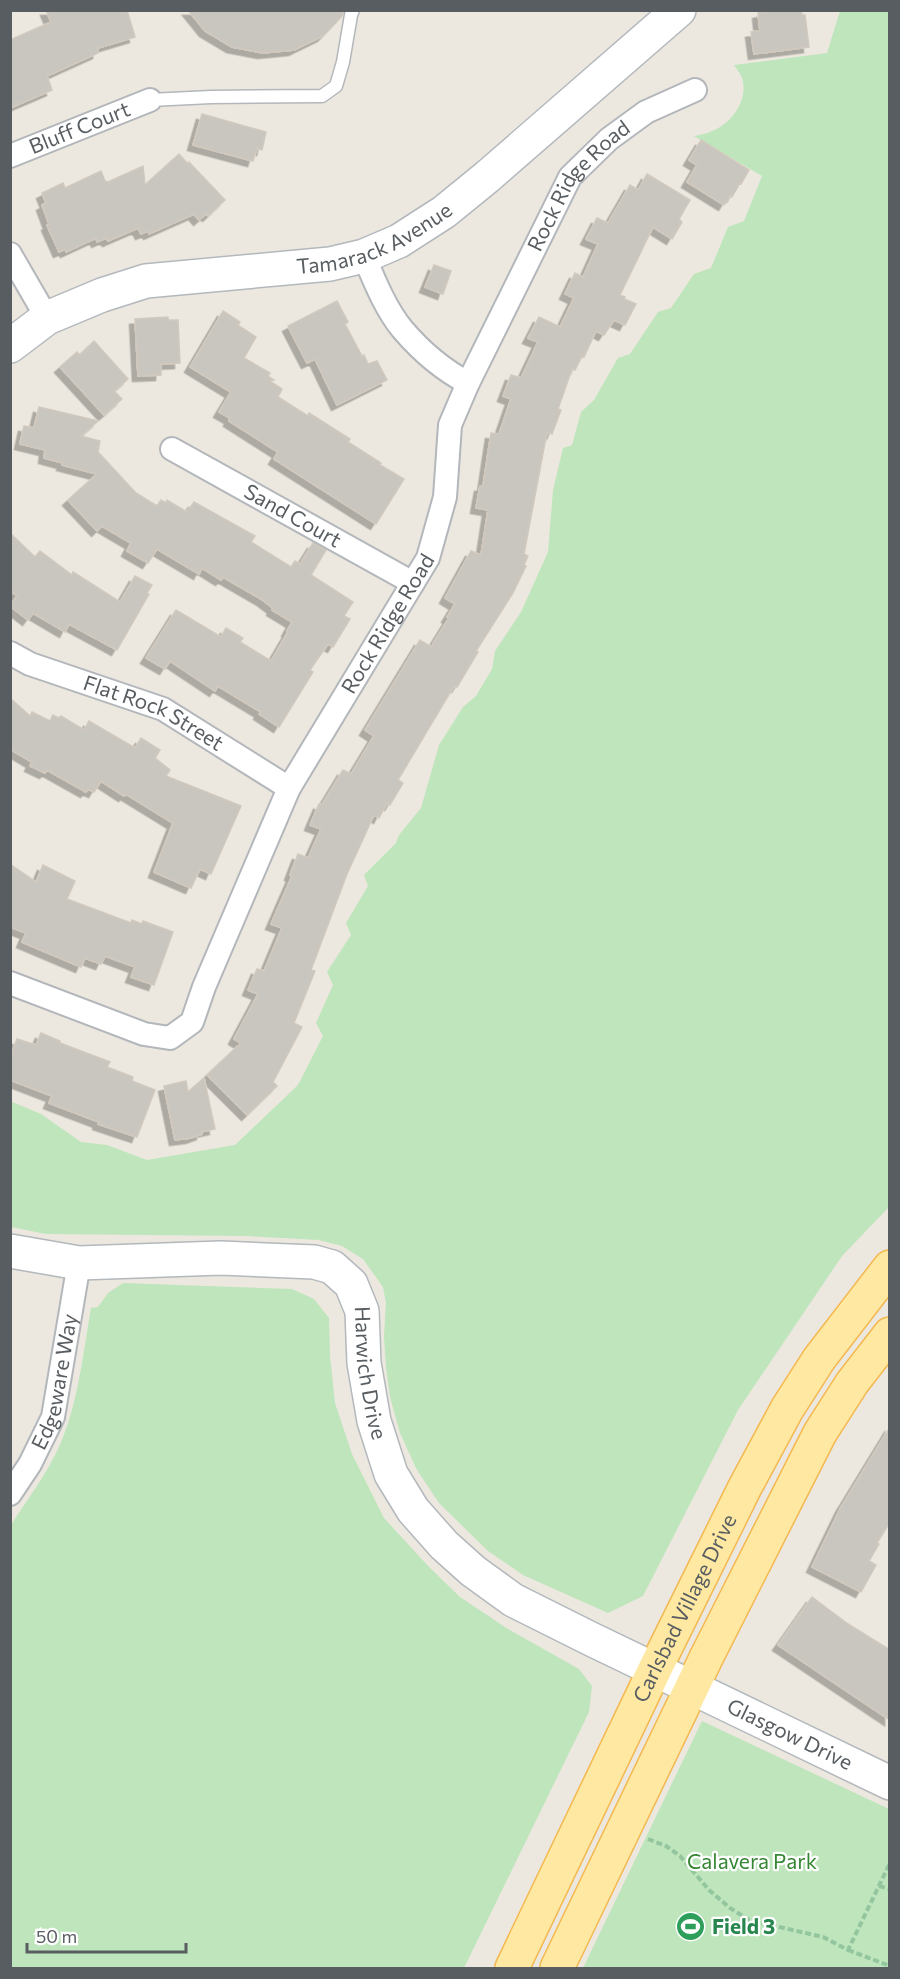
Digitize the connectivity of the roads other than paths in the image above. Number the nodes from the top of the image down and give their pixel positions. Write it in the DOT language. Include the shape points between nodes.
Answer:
graph roads {
  1 [pos="353,10"];
  2 [pos="666,14"];
  3 [pos="695,90"];
  4 [pos="150,100"];
  5 [pos="10,156"];
  6 [pos="10,254"];
  7 [pos="364,256"];
  8 [pos="47,318"];
  9 [pos="10,346"];
  10 [pos="468,383"];
  11 [pos="172,449"];
  12 [pos="412,583"];
  13 [pos="10,653"];
  14 [pos="289,788"];
  15 [pos="10,982"];
  16 [pos="10,1251"];
  17 [pos="79,1263"];
  18 [pos="890,1267"];
  19 [pos="890,1334"];
  20 [pos="10,1494"];
  21 [pos="655,1669"];
  22 [pos="691,1688"];
  23 [pos="888,1780"];
  24 [pos="512,1968"];
  25 [pos="557,1968"];
  1 -- 4 [label="lane" via="336,86 322,96"];
  2 -- 7 [label="street, Tamarack Avenue" via="444,212"];
  3 -- 10 [label="street, Rock Ridge Road" via="646,112 609,139 570,177"];
  4 -- 5 [label="street, Bluff Court"];
  6 -- 8 [label="street"];
  7 -- 8 [label="street, Tamarack Avenue" via="330,264 146,281"];
  7 -- 10 [label="street" via="402,329 446,371"];
  8 -- 9 [label="street, Tamarack Avenue"];
  10 -- 12 [label="street, Rock Ridge Road" via="450,425 446,497 428,558"];
  11 -- 12 [label="street, Sand Court"];
  12 -- 14 [label="street, Rock Ridge Road"];
  13 -- 14 [label="street, Flat Rock Street" via="30,664 163,709"];
  14 -- 15 [label="street, Rock Ridge Road" via="192,1022 170,1038 144,1034"];
  16 -- 17 [label="street, Harwich Drive"];
  17 -- 20 [label="street, Edgeware Way" via="53,1417"];
  17 -- 21 [label="street, Harwich Drive" via="221,1258 314,1262 332,1267 351,1284 362,1311 363,1363 374,1421 391,1474 413,1510 444,1545 513,1600"];
  18 -- 21 [label="main road, Carlsbad Village Drive" via="819,1359 787,1409"];
  19 -- 22 [label="main road, Carlsbad Village Drive" via="820,1433"];
  21 -- 22 [label="street, Harwich Drive"];
  21 -- 24 [label="main road, Carlsbad Village Drive"];
  22 -- 23 [label="street, Glasgow Drive"];
  22 -- 25 [label="main road, Carlsbad Village Drive"];
}
